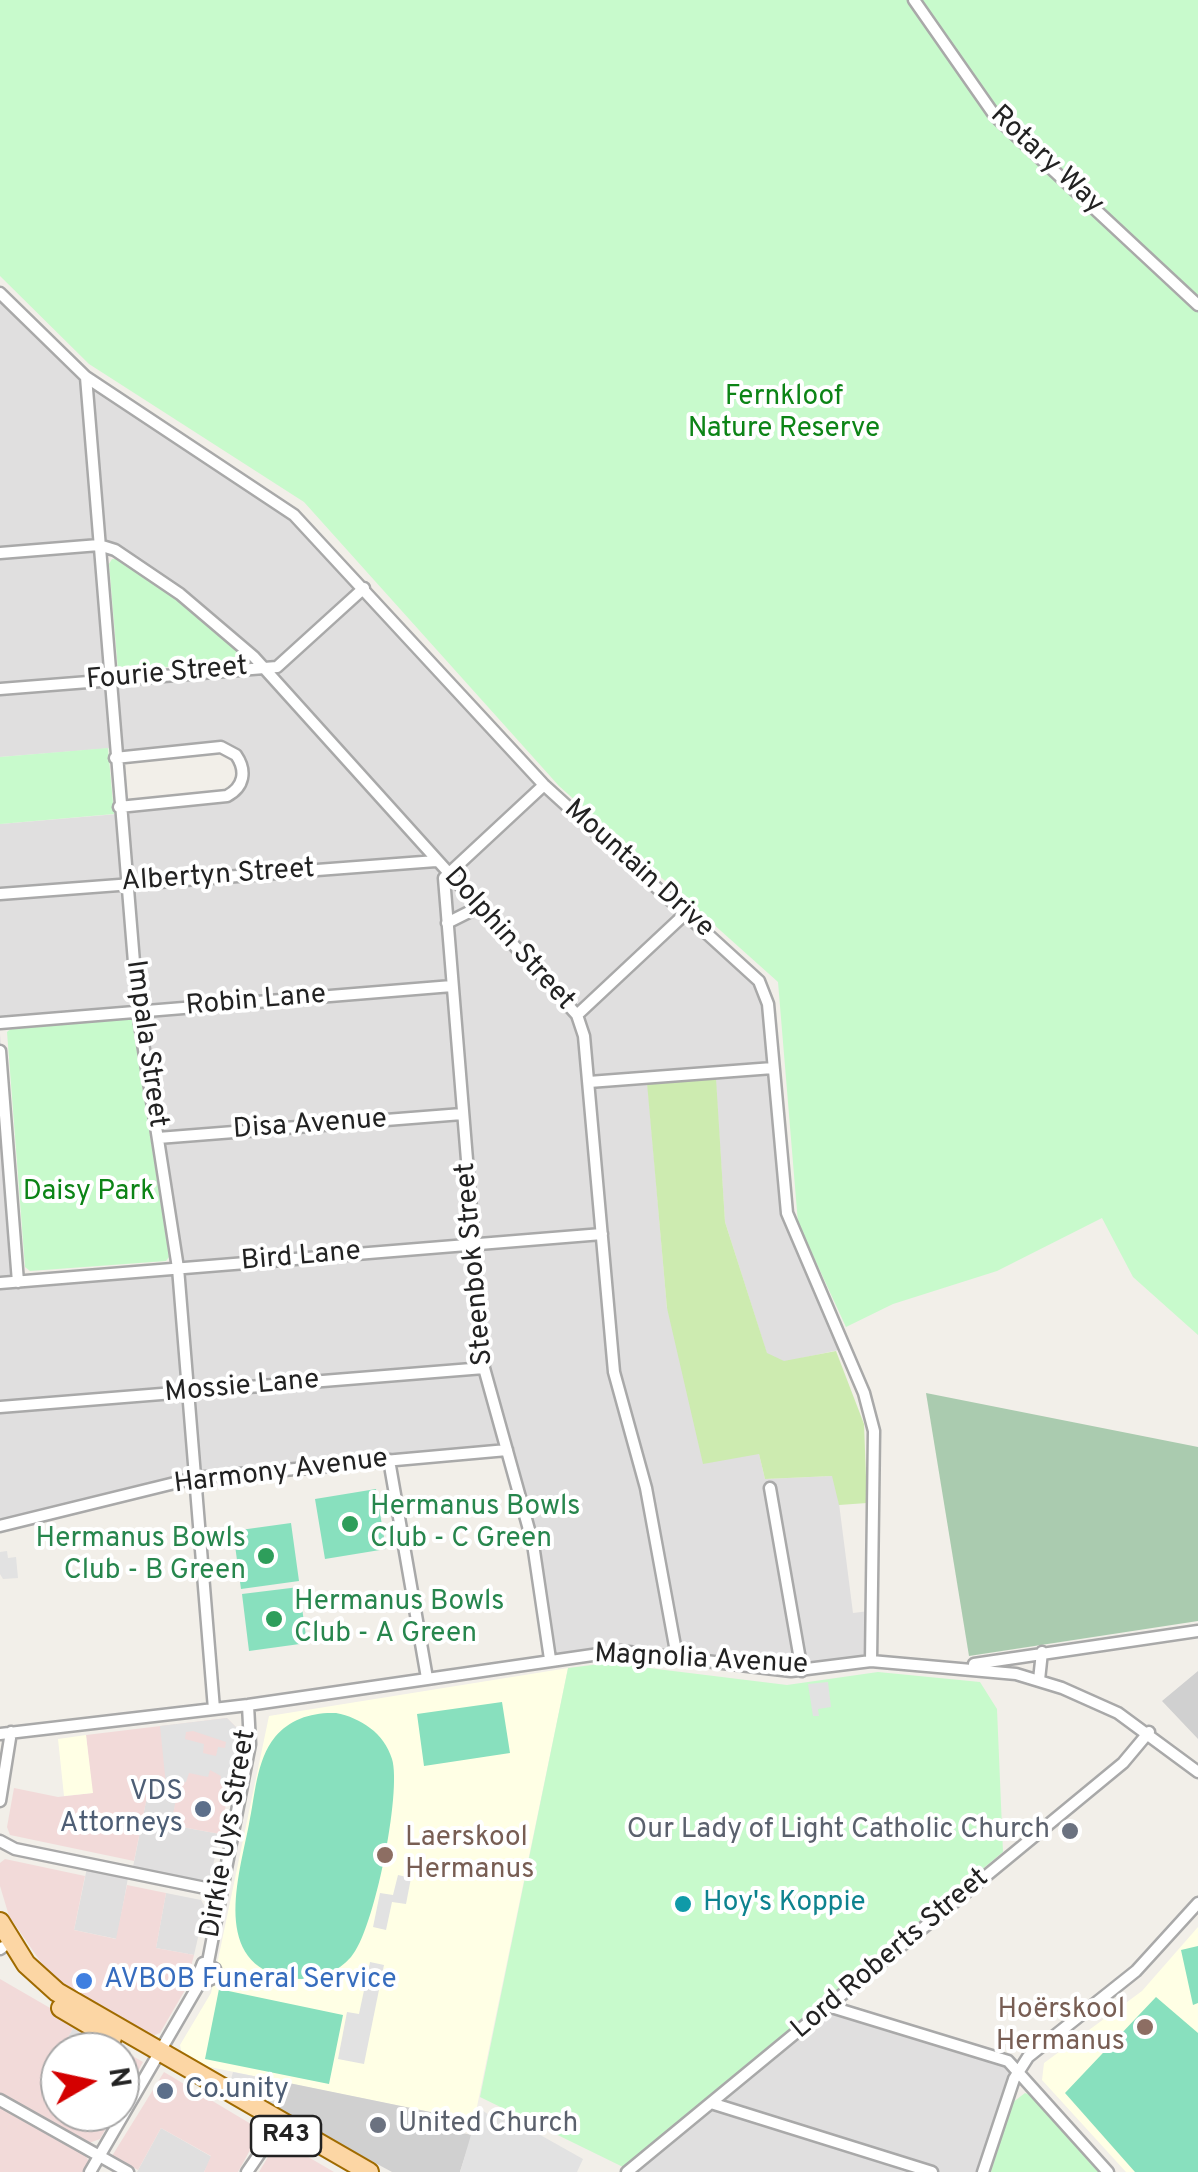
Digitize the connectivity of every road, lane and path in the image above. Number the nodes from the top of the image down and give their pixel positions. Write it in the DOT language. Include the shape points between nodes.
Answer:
graph roads {
  1 [pos="914,0"];
  2 [pos="0,293"];
  3 [pos="1198,306"];
  4 [pos="86,377"];
  5 [pos="99,545"];
  6 [pos="0,553"];
  7 [pos="364,588"];
  8 [pos="264,668"];
  9 [pos="110,680"];
  10 [pos="0,689"];
  11 [pos="116,758"];
  12 [pos="544,785"];
  13 [pos="119,806"];
  14 [pos="436,861"];
  15 [pos="448,874"];
  16 [pos="126,884"];
  17 [pos="0,894"];
  18 [pos="479,908"];
  19 [pos="686,914"];
  20 [pos="447,923"];
  21 [pos="452,986"];
  22 [pos="138,1012"];
  23 [pos="577,1015"];
  24 [pos="0,1023"];
  25 [pos="0,1050"];
  26 [pos="774,1068"];
  27 [pos="589,1082"];
  28 [pos="462,1114"];
  29 [pos="158,1138"];
  30 [pos="602,1234"];
  31 [pos="473,1244"];
  32 [pos="178,1268"];
  33 [pos="18,1282"];
  34 [pos="0,1284"];
  35 [pos="484,1368"];
  36 [pos="188,1392"];
  37 [pos="0,1407"];
  38 [pos="507,1450"];
  39 [pos="389,1460"];
  40 [pos="195,1478"];
  41 [pos="770,1488"];
  42 [pos="0,1526"];
  43 [pos="1198,1631"];
  44 [pos="1042,1652"];
  45 [pos="677,1657"];
  46 [pos="550,1659"];
  47 [pos="871,1660"];
  48 [pos="968,1666"];
  49 [pos="802,1670"];
  50 [pos="427,1678"];
  51 [pos="1039,1680"];
  52 [pos="248,1705"];
  53 [pos="214,1709"];
  54 [pos="1149,1732"];
  55 [pos="6,1733"];
  56 [pos="1198,1772"];
  57 [pos="0,1800"];
  58 [pos="0,1841"];
  59 [pos="220,1891"];
  60 [pos="1198,1903"];
  61 [pos="0,1922"];
  62 [pos="1,1946"];
  63 [pos="828,2006"];
  64 [pos="158,2056"];
  65 [pos="1018,2072"];
  66 [pos="0,2100"];
  67 [pos="712,2103"];
  68 [pos="279,2125"];
  69 [pos="99,2156"];
  70 [pos="251,2170"];
  71 [pos="90,2172"];
  72 [pos="128,2172"];
  73 [pos="353,2172"];
  74 [pos="369,2172"];
  75 [pos="627,2172"];
  76 [pos="932,2172"];
  77 [pos="983,2172"];
  78 [pos="1108,2172"];
  1 -- 3 [label="street, Rotary Way" via="995,116"];
  2 -- 4 [label="street, Mountain Drive"];
  4 -- 5 [label="street, Impala Street"];
  4 -- 7 [label="street, Mountain Drive" via="294,515"];
  5 -- 6 [label="street"];
  5 -- 8 [label="street, Dolphin Street" via="180,594"];
  5 -- 9 [label="street, Impala Street"];
  7 -- 8 [label="street, Fourie Street" via="277,666"];
  7 -- 12 [label="street, Mountain Drive"];
  8 -- 9 [label="street, Fourie Street"];
  8 -- 14 [label="street, Dolphin Street"];
  9 -- 10 [label="street, Fourie Street"];
  9 -- 11 [label="street, Impala Street"];
  11 -- 13 [label="street, Impala Street"];
  11 -- 13 [label="street" via="221,748 236,755 243,771 239,786 226,796"];
  12 -- 15 [label="street"];
  12 -- 19 [label="street, Mountain Drive"];
  13 -- 16 [label="street, Impala Street"];
  14 -- 15 [label="street, Dolphin Street"];
  14 -- 16 [label="street, Albertyn Street"];
  15 -- 18 [label="street, Dolphin Street"];
  15 -- 20 [label="street, Steenbok Street"];
  16 -- 17 [label="street, Albertyn Street"];
  16 -- 22 [label="street, Impala Street"];
  18 -- 20 [label="street"];
  18 -- 23 [label="street, Dolphin Street"];
  19 -- 23 [label="street"];
  19 -- 26 [label="street, Mountain Drive" via="759,981"];
  20 -- 21 [label="street, Steenbok Street"];
  21 -- 22 [label="street, Robin Lane"];
  21 -- 28 [label="street, Steenbok Street"];
  22 -- 24 [label="street, Robin Lane"];
  22 -- 29 [label="street, Impala Street"];
  23 -- 27 [label="street, Dolphin Street"];
  25 -- 33 [label="street"];
  26 -- 27 [label="street"];
  26 -- 47 [label="street, Mountain Drive" via="790,1225 864,1393 874,1431"];
  27 -- 30 [label="street, Dolphin Street"];
  28 -- 29 [label="street, Disa Avenue"];
  28 -- 31 [label="street, Steenbok Street"];
  29 -- 32 [label="street, Impala Street"];
  30 -- 31 [label="street, Bird Lane"];
  30 -- 45 [label="street, Dolphin Street" via="614,1372 646,1488"];
  31 -- 32 [label="street, Bird Lane"];
  31 -- 35 [label="street, Steenbok Street"];
  32 -- 33 [label="street, Bird Lane"];
  32 -- 36 [label="street, Impala Street"];
  33 -- 34 [label="street, Bird Lane"];
  35 -- 36 [label="street, Mossie Lane"];
  35 -- 38 [label="street, Steenbok Street"];
  36 -- 37 [label="street, Mossie Lane"];
  36 -- 40 [label="street, Impala Street"];
  38 -- 39 [label="street, Harmony Avenue"];
  38 -- 46 [label="street, Steenbok Street" via="533,1544"];
  39 -- 40 [label="street, Harmony Avenue"];
  39 -- 50 [label="street"];
  40 -- 42 [label="street, Harmony Avenue"];
  40 -- 53 [label="street, Impala Street"];
  41 -- 49 [label="street"];
  43 -- 44 [label="street"];
  44 -- 48 [label="street"];
  44 -- 51 [label="street"];
  45 -- 46 [label="street, Magnolia Avenue" via="620,1651"];
  45 -- 49 [label="street, Magnolia Avenue"];
  46 -- 50 [label="street, Magnolia Avenue"];
  47 -- 48 [label="street, Magnolia Avenue"];
  47 -- 49 [label="street, Magnolia Avenue"];
  48 -- 51 [label="street, Magnolia Avenue"];
  50 -- 52 [label="street, Magnolia Avenue"];
  51 -- 54 [label="street, Magnolia Avenue"];
  52 -- 53 [label="street, Magnolia Avenue"];
  52 -- 59 [label="street, Dirkie Uys Street" via="252,1734"];
  53 -- 55 [label="street, Magnolia Avenue"];
  54 -- 56 [label="street, Magnolia Avenue"];
  54 -- 63 [label="street, Lord Roberts Street" via="1123,1763"];
  55 -- 57 [label="street"];
  58 -- 59 [label="street"];
  59 -- 64 [label="street, Dirkie Uys Street" via="208,1962 199,1966 202,1980"];
  60 -- 65 [label="street" via="1136,1971"];
  61 -- 64 [label="main road, R43" via="46,1983"];
  62 -- 64 [label="main road, R43" via="54,2003"];
  63 -- 65 [label="street" via="1008,2061"];
  63 -- 67 [label="street, Lord Roberts Street"];
  64 -- 68 [label="main road, R43"];
  64 -- 69 [label="street, Dirkie Uys Street"];
  65 -- 77 [label="street"];
  65 -- 78 [label="street"];
  66 -- 69 [label="street"];
  67 -- 75 [label="street, Lord Roberts Street"];
  67 -- 76 [label="street"];
  68 -- 70 [label="street"];
  68 -- 73 [label="main road, R43"];
  68 -- 74 [label="main road, R43"];
  69 -- 71 [label="street, Dirkie Uys Street"];
  69 -- 72 [label="street"];
}
